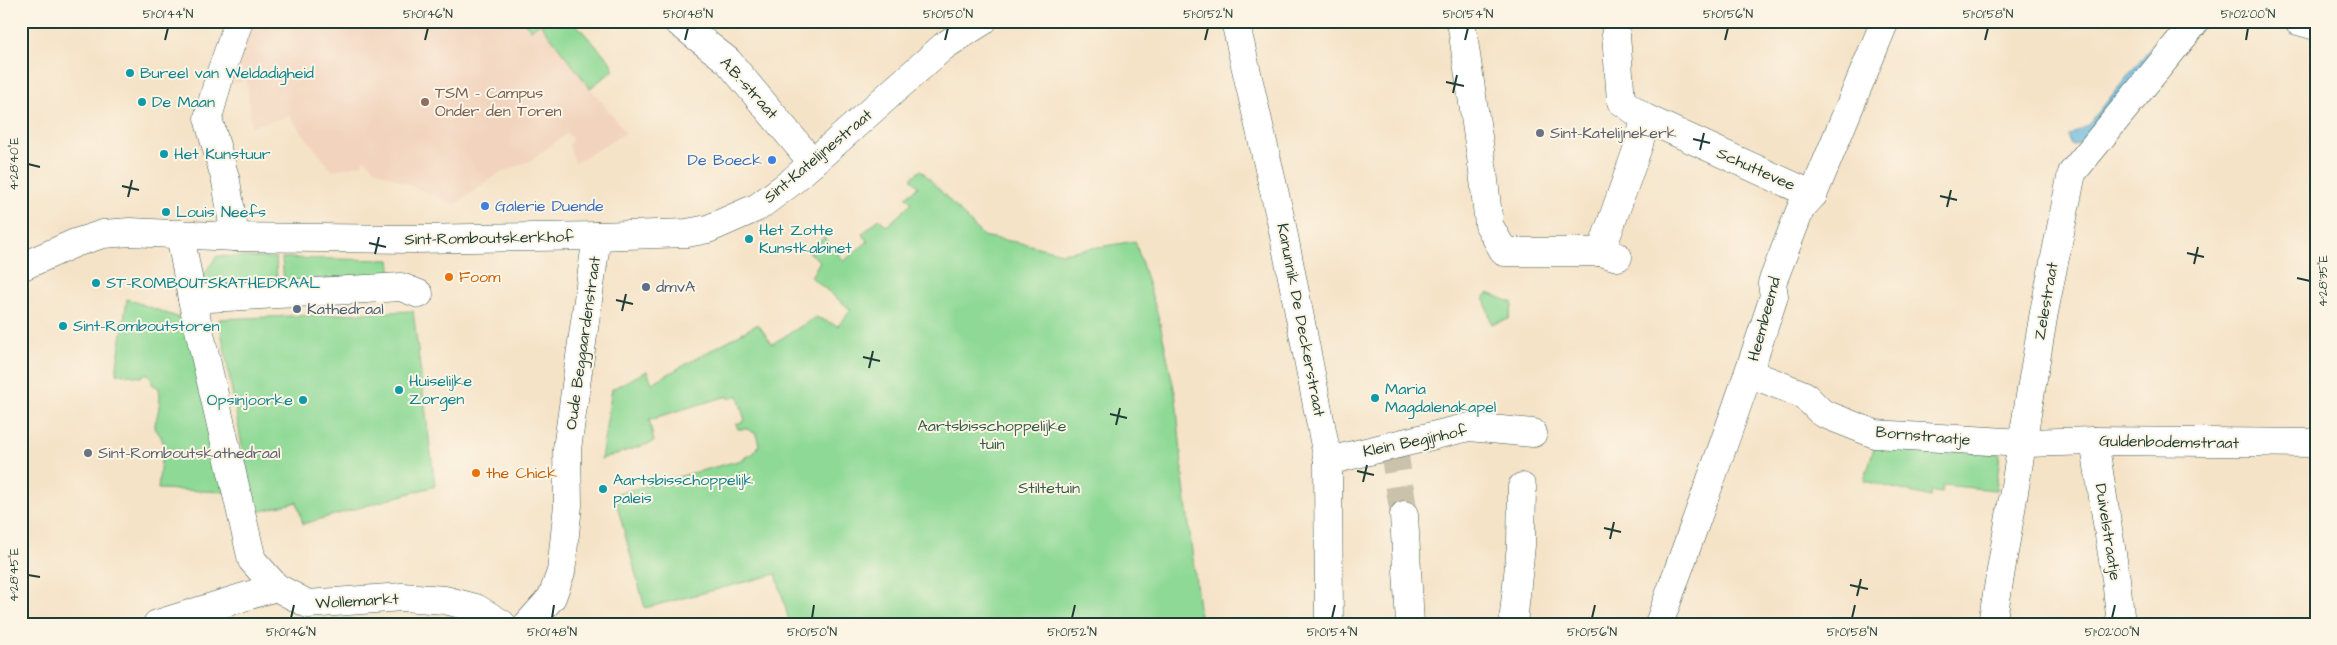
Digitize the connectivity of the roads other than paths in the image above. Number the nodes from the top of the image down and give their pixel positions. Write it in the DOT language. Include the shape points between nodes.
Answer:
graph roads {
  1 [pos="239,21"];
  2 [pos="677,21"];
  3 [pos="983,21"];
  4 [pos="1234,21"];
  5 [pos="1461,21"];
  6 [pos="1615,21"];
  7 [pos="1885,21"];
  8 [pos="2196,21"];
  9 [pos="2298,21"];
  10 [pos="2316,26"];
  11 [pos="1645,118"];
  12 [pos="813,163"];
  13 [pos="1813,195"];
  14 [pos="180,234"];
  15 [pos="597,236"];
  16 [pos="235,237"];
  17 [pos="21,267"];
  18 [pos="419,294"];
  19 [pos="192,299"];
  20 [pos="1750,373"];
  21 [pos="1533,433"];
  22 [pos="2094,441"];
  23 [pos="2316,442"];
  24 [pos="2022,443"];
  25 [pos="1328,461"];
  26 [pos="1522,487"];
  27 [pos="1404,516"];
  28 [pos="276,587"];
  29 [pos="157,624"];
  30 [pos="502,624"];
  31 [pos="528,624"];
  32 [pos="1329,624"];
  33 [pos="1410,624"];
  34 [pos="1513,624"];
  35 [pos="1660,624"];
  36 [pos="1992,624"];
  37 [pos="2121,624"];
  1 -- 16 [label="street" via="208,118 226,182"];
  2 -- 12 [label="street, A.B.-straat" via="728,61"];
  3 -- 12 [label="street, Sint-Katelijnestraat" via="944,46"];
  4 -- 25 [label="street, Kanunnik De Deckerstraat" via="1281,221"];
  5 -- 11 [label="street" via="1489,225 1504,252 1610,255"];
  6 -- 11 [label="street, Schuttevee" via="1621,101"];
  7 -- 13 [label="street, Heembeemd"];
  8 -- 24 [label="street, Zelestraat" via="2072,173"];
  9 -- 10 [label="street"];
  11 -- 13 [label="street, Schuttevee"];
  12 -- 15 [label="street, Sint-Katelijnestraat" via="758,207 708,229 687,233"];
  13 -- 20 [label="street, Heembeemd" via="1801,208 1772,283 1774,296"];
  14 -- 16 [label="street, Sint-Romboutskerkhof"];
  14 -- 17 [label="street, Sint-Romboutskerkhof" via="104,234"];
  14 -- 19 [label="street"];
  15 -- 16 [label="street, Sint-Romboutskerkhof"];
  15 -- 31 [label="street, Oude Beggaardenstraat" via="567,450 568,505 561,572 552,596"];
  18 -- 19 [label="street" via="401,287"];
  19 -- 28 [label="street" via="252,560"];
  20 -- 24 [label="street, Bornstraatje" via="1804,395 1822,413 1875,434"];
  20 -- 35 [label="street, Heembeemd"];
  21 -- 25 [label="street, Klein Begijnhof" via="1469,427"];
  22 -- 23 [label="street, Guldenbodemstraat"];
  22 -- 24 [label="street, Guldenbodemstraat"];
  22 -- 37 [label="street, Duivelstraatje"];
  24 -- 36 [label="street, Zelestraat"];
  25 -- 32 [label="street, Kanunnik De Deckerstraat"];
  26 -- 34 [label="street" via="1521,545"];
  27 -- 33 [label="street"];
  28 -- 29 [label="street"];
  28 -- 30 [label="street, Wollemarkt" via="308,604 402,597 445,600 476,608"];
}
